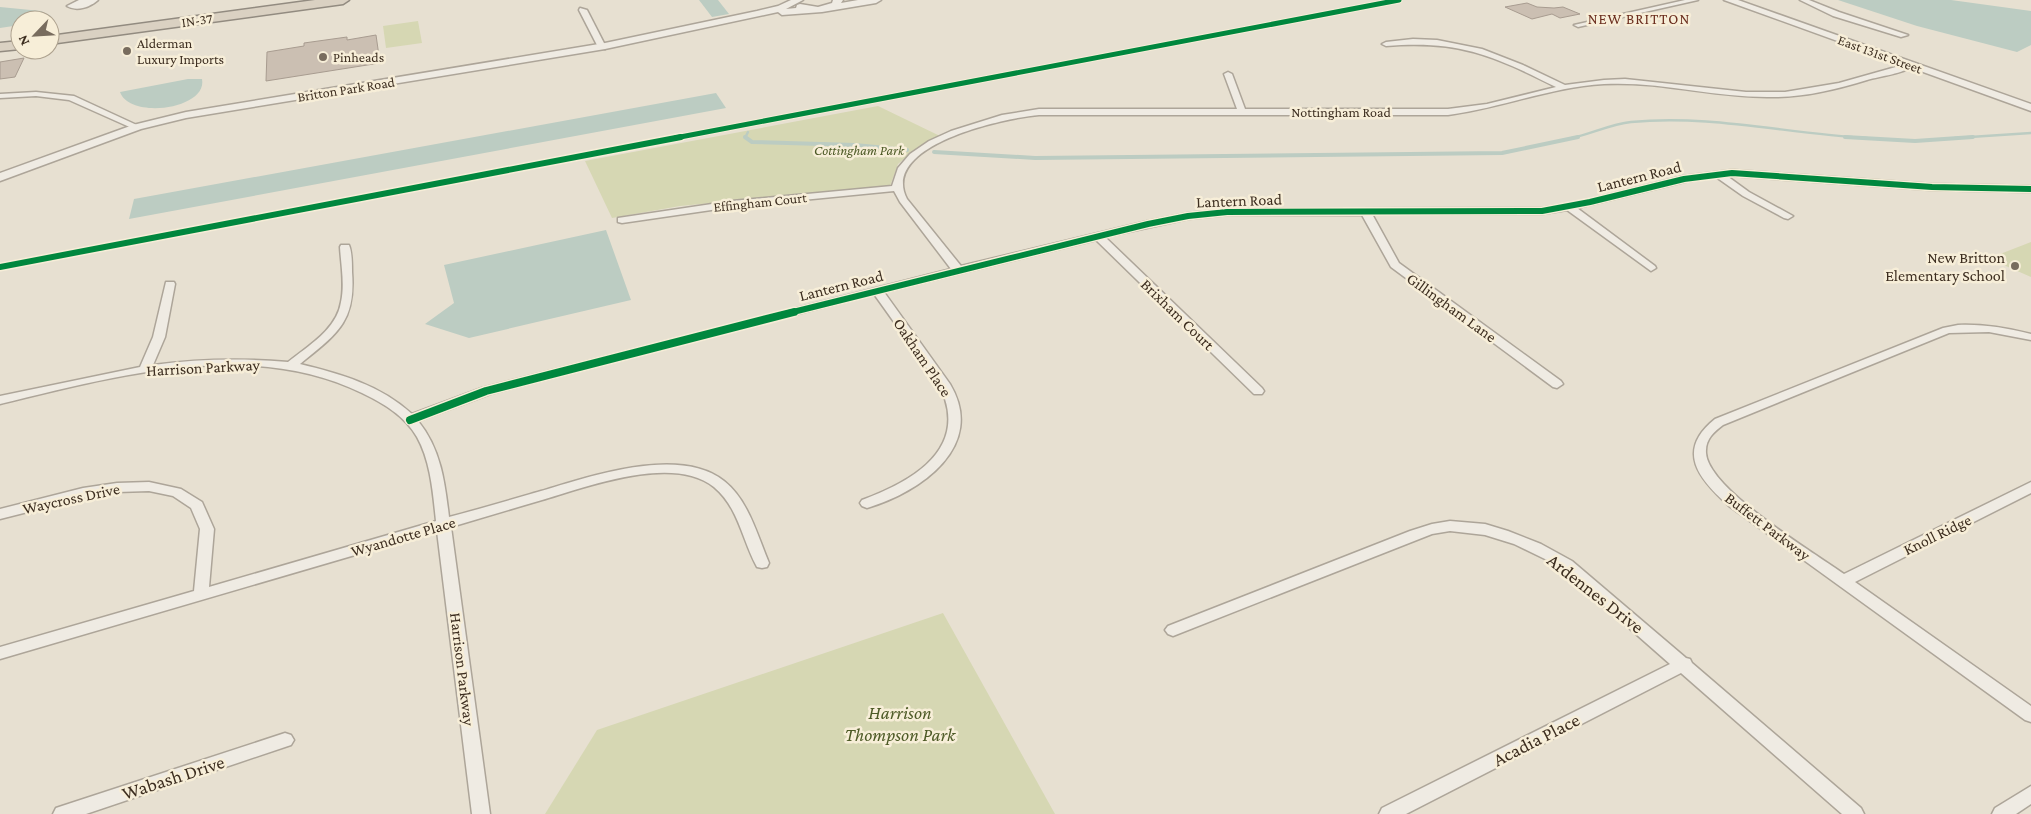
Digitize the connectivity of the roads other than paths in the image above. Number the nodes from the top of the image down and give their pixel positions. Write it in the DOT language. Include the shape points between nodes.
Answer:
graph roads {
  1 [pos="85,0"];
  2 [pos="95,0"];
  3 [pos="282,0"];
  4 [pos="343,0"];
  5 [pos="798,0"];
  6 [pos="838,0"];
  7 [pos="876,0"];
  8 [pos="1695,0"];
  9 [pos="1729,0"];
  10 [pos="1803,0"];
  11 [pos="831,8"];
  12 [pos="583,10"];
  13 [pos="811,10"];
  14 [pos="1578,25"];
  15 [pos="699,26"];
  16 [pos="60,30"];
  17 [pos="1904,35"];
  18 [pos="60,39"];
  19 [pos="1386,44"];
  20 [pos="602,47"];
  21 [pos="1910,65"];
  22 [pos="1228,74"];
  23 [pos="1566,88"];
  24 [pos="0,96"];
  25 [pos="2031,108"];
  26 [pos="1242,112"];
  27 [pos="137,127"];
  28 [pos="1718,174"];
  29 [pos="0,176"];
  30 [pos="898,188"];
  31 [pos="2031,189"];
  32 [pos="1569,208"];
  33 [pos="1366,212"];
  34 [pos="1788,216"];
  35 [pos="622,220"];
  36 [pos="1098,236"];
  37 [pos="345,247"];
  38 [pos="1651,268"];
  39 [pos="958,270"];
  40 [pos="170,284"];
  41 [pos="877,290"];
  42 [pos="2031,337"];
  43 [pos="290,366"];
  44 [pos="145,369"];
  45 [pos="1557,384"];
  46 [pos="1258,391"];
  47 [pos="0,400"];
  48 [pos="410,420"];
  49 [pos="2031,487"];
  50 [pos="867,503"];
  51 [pos="0,514"];
  52 [pos="443,525"];
  53 [pos="762,563"];
  54 [pos="1843,581"];
  55 [pos="201,594"];
  56 [pos="1173,630"];
  57 [pos="0,653"];
  58 [pos="1684,664"];
  59 [pos="2031,715"];
  60 [pos="285,740"];
  61 [pos="2031,794"];
  62 [pos="62,814"];
  63 [pos="481,814"];
  64 [pos="1388,814"];
  65 [pos="1855,814"];
  66 [pos="2001,814"];
  1 -- 2 [label="street" via="71,6 83,6"];
  3 -- 16 [label="highway, IN-37"];
  4 -- 18 [label="highway, IN-37"];
  5 -- 13 [label="street" via="796,3 800,7"];
  5 -- 15 [label="street, Britton Park Road" via="775,9"];
  6 -- 11 [label="street"];
  7 -- 11 [label="street"];
  8 -- 14 [label="street"];
  9 -- 21 [label="street, East 131st Street"];
  10 -- 17 [label="street"];
  11 -- 13 [label="street, Britton Park Road"];
  12 -- 20 [label="street"];
  13 -- 15 [label="street, Britton Park Road"];
  15 -- 20 [label="street, Britton Park Road"];
  19 -- 23 [label="street" via="1434,41 1476,48"];
  20 -- 27 [label="street, Britton Park Road" via="186,115"];
  21 -- 23 [label="street, Nottingham Road" via="1821,90 1794,94 1743,94 1626,82"];
  21 -- 25 [label="street, East 131st Street"];
  22 -- 26 [label="street"];
  23 -- 26 [label="street, Nottingham Road" via="1448,112"];
  24 -- 27 [label="street" via="36,94 71,98"];
  26 -- 30 [label="street, Nottingham Road" via="1039,112 998,117 918,152 903,168"];
  27 -- 29 [label="street, Britton Park Road"];
  28 -- 31 [label="street, Lantern Road" via="1765,174 1961,189"];
  28 -- 32 [label="street, Lantern Road" via="1680,178"];
  28 -- 34 [label="street" via="1746,194"];
  30 -- 35 [label="street, Effingham Court" via="732,204"];
  30 -- 39 [label="street" via="902,200"];
  32 -- 33 [label="street, Lantern Road" via="1519,212"];
  32 -- 38 [label="street"];
  33 -- 36 [label="street, Lantern Road" via="1200,214"];
  33 -- 45 [label="street, Gillingham Lane" via="1395,265"];
  36 -- 39 [label="street, Lantern Road"];
  36 -- 46 [label="street, Brixham Court"];
  37 -- 43 [label="street" via="347,300 343,313 333,328"];
  39 -- 41 [label="street, Lantern Road"];
  40 -- 44 [label="street" via="159,337"];
  41 -- 48 [label="street, Lantern Road" via="486,391"];
  41 -- 50 [label="street, Oakham Place" via="947,388 955,410 955,424 952,441 930,470 901,489"];
  42 -- 54 [label="street, Buffett Parkway" via="1989,329 1947,330 1708,429 1699,452 1704,469 1715,486"];
  43 -- 44 [label="street, Harrison Parkway" via="209,363"];
  43 -- 48 [label="street, Harrison Parkway" via="330,374 371,390"];
  44 -- 47 [label="street, Harrison Parkway"];
  48 -- 52 [label="street, Harrison Parkway" via="423,436 432,458"];
  49 -- 54 [label="street, Knoll Ridge"];
  51 -- 55 [label="street, Waycross Drive" via="111,488 153,487 179,494 194,502 206,520"];
  52 -- 53 [label="street, Wyandotte Place" via="623,473 675,470 706,477 725,490 740,513"];
  52 -- 55 [label="street, Wyandotte Place"];
  52 -- 63 [label="street, Harrison Parkway"];
  54 -- 59 [label="street, Buffett Parkway"];
  55 -- 57 [label="street, Wyandotte Place"];
  56 -- 58 [label="street, Ardennes Drive" via="1399,540 1433,529 1457,527 1501,534 1567,565"];
  58 -- 64 [label="street, Acadia Place"];
  58 -- 65 [label="street, Ardennes Drive"];
  60 -- 62 [label="street, Wabash Drive"];
  61 -- 66 [label="street"];
}
